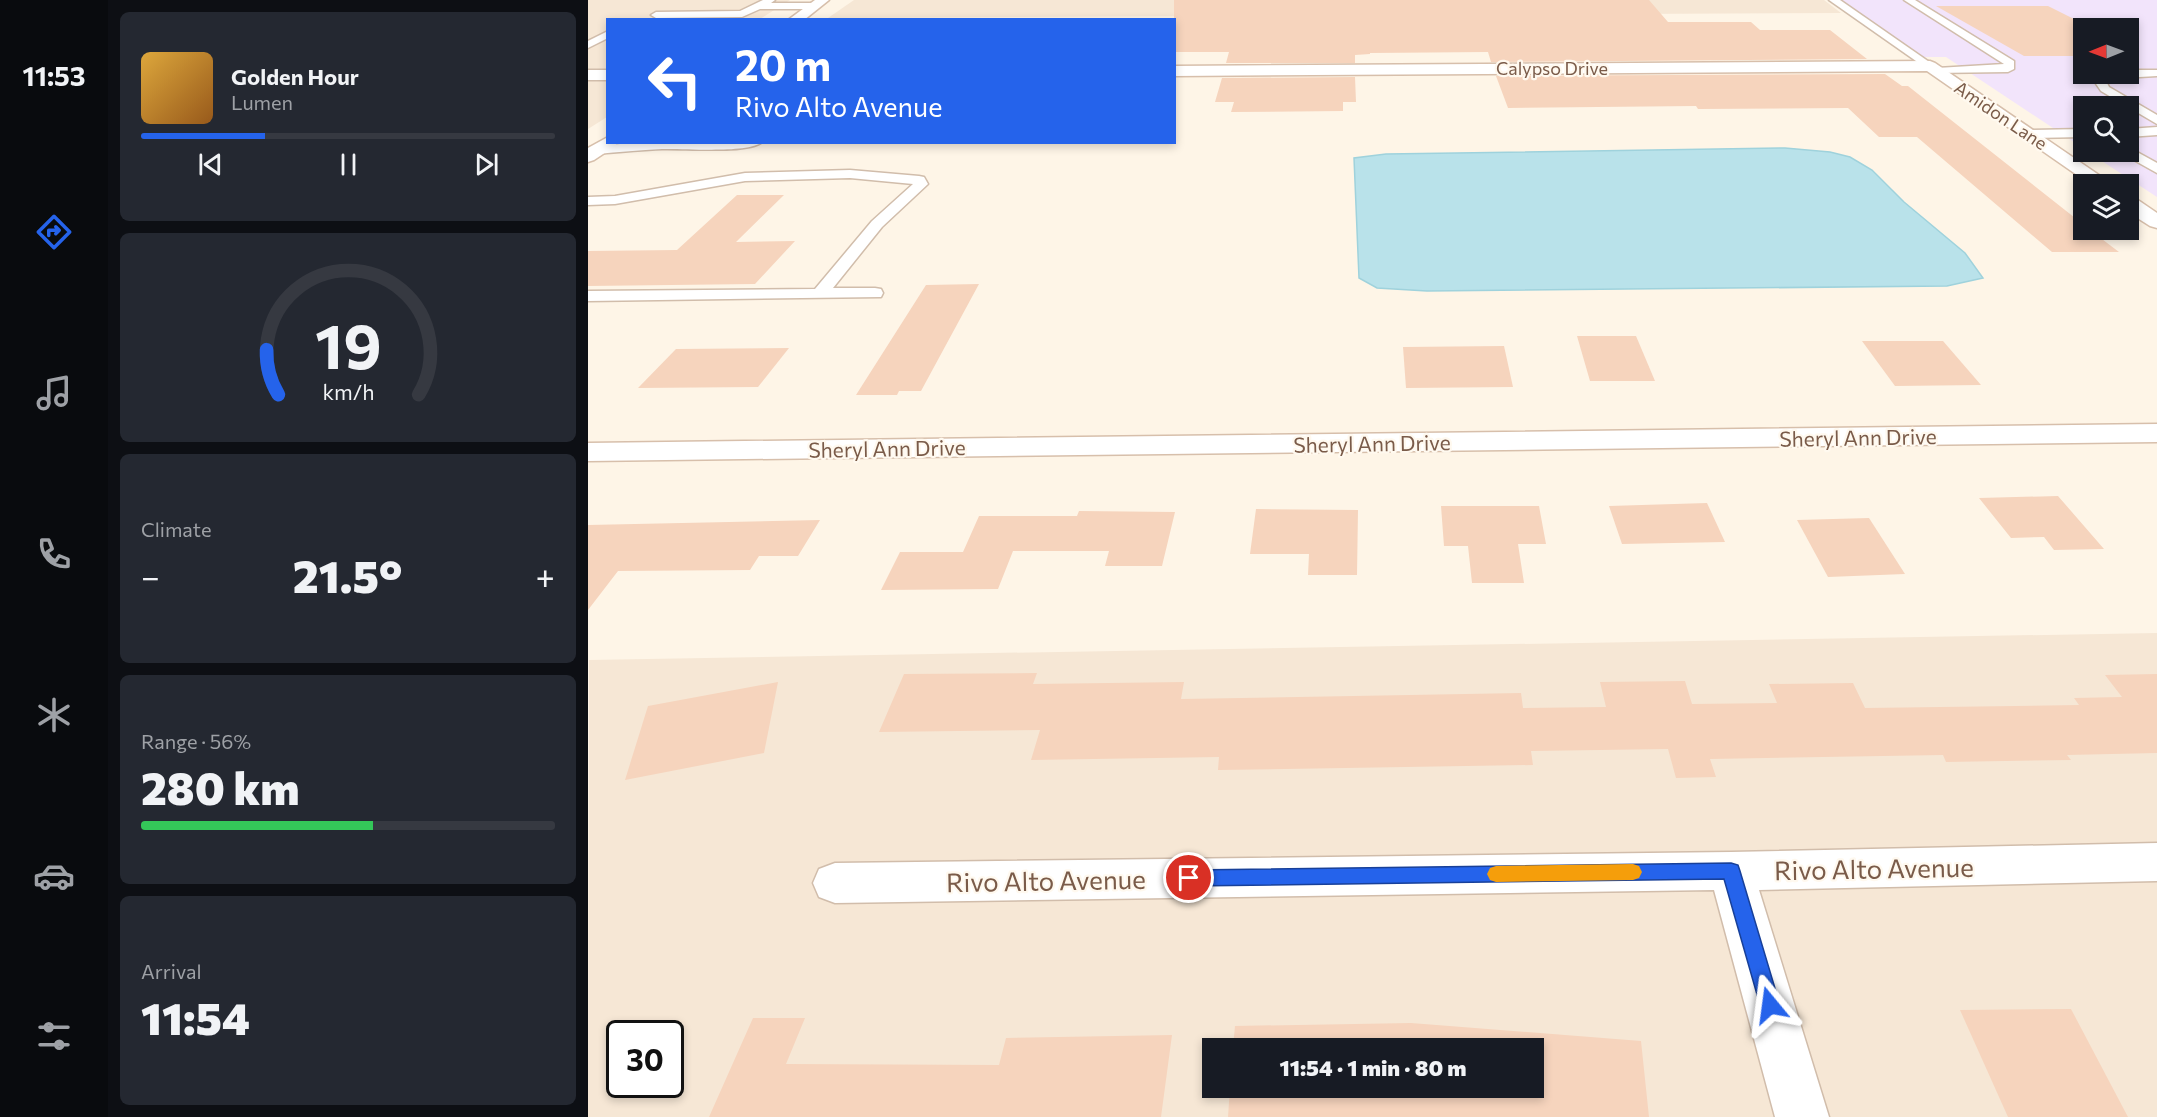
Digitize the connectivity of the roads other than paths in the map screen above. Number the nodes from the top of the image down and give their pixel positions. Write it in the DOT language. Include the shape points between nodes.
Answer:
graph roads {
  1 [pos="1834,0"];
  2 [pos="1909,0"];
  3 [pos="764,3"];
  4 [pos="818,3"];
  5 [pos="651,16"];
  6 [pos="797,18"];
  7 [pos="606,35"];
  8 [pos="588,45"];
  9 [pos="1934,68"];
  10 [pos="1176,71"];
  11 [pos="2157,73"];
  12 [pos="588,75"];
  13 [pos="606,75"];
  14 [pos="2156,129"];
  15 [pos="2139,131"];
  16 [pos="2073,133"];
  17 [pos="2028,134"];
  18 [pos="740,144"];
  19 [pos="598,147"];
  20 [pos="2139,158"];
  21 [pos="2157,169"];
  22 [pos="2087,174"];
  23 [pos="588,201"];
  24 [pos="2139,210"];
  25 [pos="2157,222"];
  26 [pos="875,293"];
  27 [pos="819,294"];
  28 [pos="588,296"];
  29 [pos="2157,433"];
  30 [pos="588,452"];
  31 [pos="2157,862"];
  32 [pos="1731,871"];
  33 [pos="835,883"];
  34 [pos="1802,1117"];
  1 -- 9 [label="lane"];
  2 -- 9 [label="lane" via="2010,63 2008,69 1990,71"];
  3 -- 4 [label="lane"];
  3 -- 5 [label="lane" via="742,14"];
  4 -- 6 [label="street"];
  7 -- 8 [label="lane"];
  9 -- 10 [label="street, Calypso Drive"];
  9 -- 17 [label="street, Amidon Lane"];
  11 -- 14 [label="lane" via="2108,74 2098,78"];
  12 -- 13 [label="street"];
  14 -- 15 [label="lane"];
  16 -- 17 [label="lane"];
  17 -- 22 [label="street, Amidon Lane"];
  18 -- 19 [label="lane"];
  20 -- 21 [label="lane"];
  23 -- 27 [label="lane" via="615,200 745,177 850,174 920,180 921,184 877,224"];
  24 -- 25 [label="street"];
  26 -- 27 [label="lane"];
  27 -- 28 [label="lane"];
  29 -- 30 [label="street, Sheryl Ann Drive"];
  31 -- 32 [label="street, Rivo Alto Avenue"];
  32 -- 33 [label="street, Rivo Alto Avenue"];
  32 -- 34 [label="street"];
}
